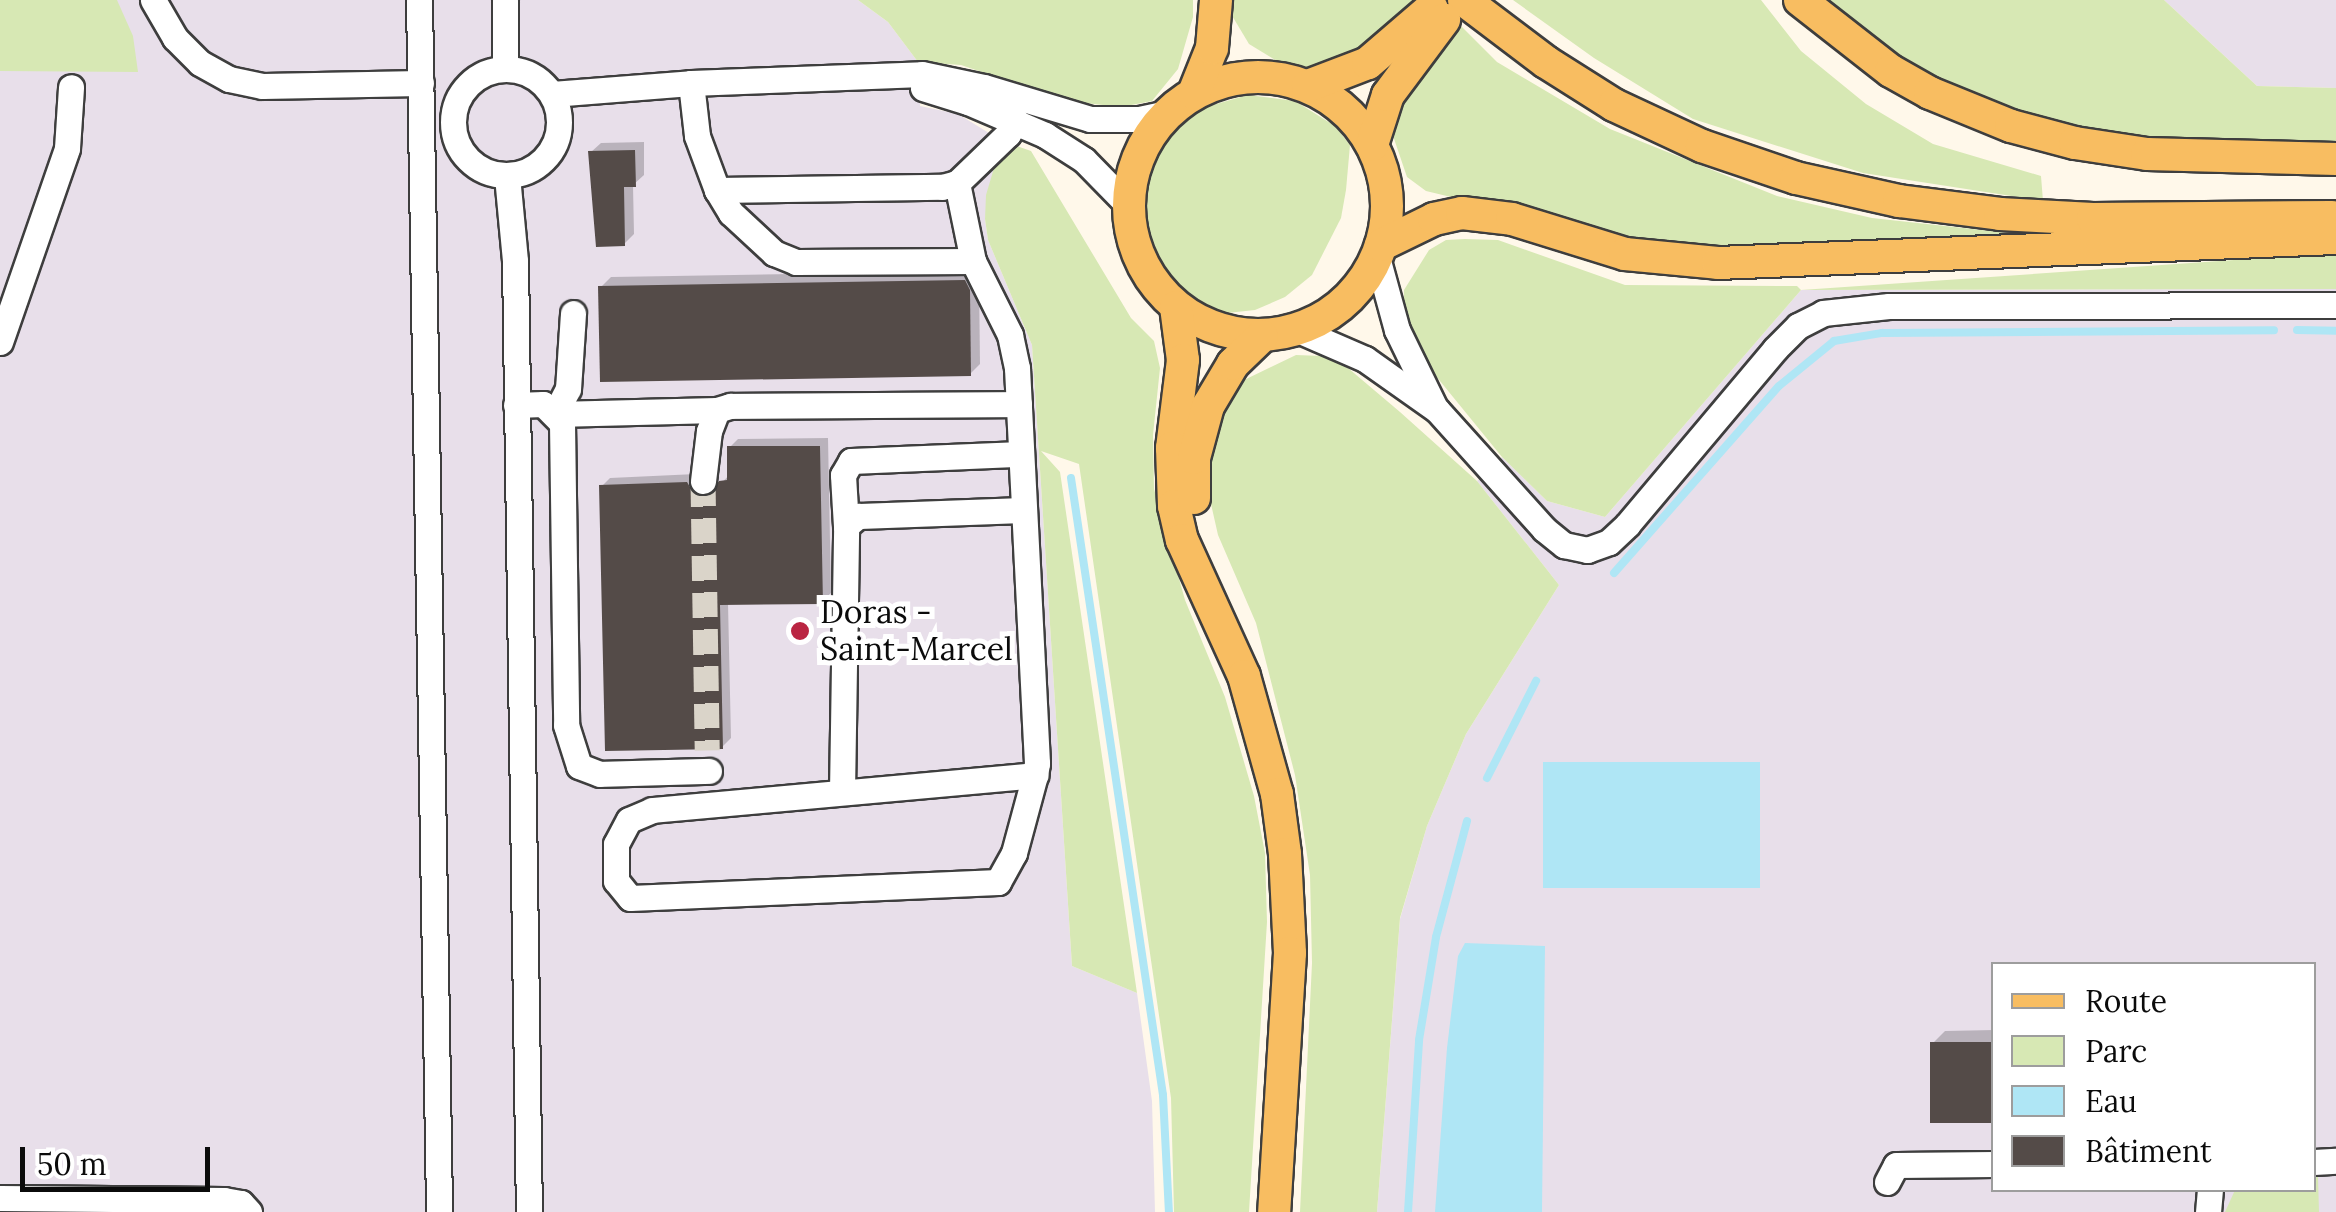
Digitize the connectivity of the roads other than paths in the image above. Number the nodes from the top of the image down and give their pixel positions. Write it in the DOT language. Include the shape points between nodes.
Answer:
graph roads {
  1 [pos="153,0"];
  2 [pos="420,0"];
  3 [pos="505,0"];
  4 [pos="1216,0"];
  5 [pos="1803,2"];
  6 [pos="1447,9"];
  7 [pos="505,68"];
  8 [pos="885,76"];
  9 [pos="692,82"];
  10 [pos="421,83"];
  11 [pos="1308,86"];
  12 [pos="71,87"];
  13 [pos="1194,93"];
  14 [pos="552,94"];
  15 [pos="1168,112"];
  16 [pos="1014,120"];
  17 [pos="1372,145"];
  18 [pos="2336,159"];
  19 [pos="507,176"];
  20 [pos="958,183"];
  21 [pos="717,190"];
  22 [pos="1128,205"];
  23 [pos="2336,217"];
  24 [pos="2336,238"];
  25 [pos="1379,251"];
  26 [pos="973,261"];
  27 [pos="2336,305"];
  28 [pos="1176,307"];
  29 [pos="573,313"];
  30 [pos="1298,330"];
  31 [pos="1262,336"];
  32 [pos="0,342"];
  33 [pos="1019,404"];
  34 [pos="516,405"];
  35 [pos="717,410"];
  36 [pos="1436,410"];
  37 [pos="555,414"];
  38 [pos="1021,454"];
  39 [pos="703,481"];
  40 [pos="1024,510"];
  41 [pos="846,526"];
  42 [pos="1202,577"];
  43 [pos="1034,775"];
  44 [pos="842,792"];
  45 [pos="717,804"];
  46 [pos="1991,1164"];
  47 [pos="1887,1182"];
  48 [pos="0,1198"];
  49 [pos="249,1212"];
  50 [pos="439,1212"];
  51 [pos="530,1212"];
  52 [pos="1274,1212"];
  1 -- 10 [label="street" via="175,38 200,63 230,79 262,86"];
  2 -- 10 [label="street"];
  3 -- 7 [label="street"];
  4 -- 13 [label="main road" via="1212,48"];
  5 -- 18 [label="main road" via="1854,46 1930,93 2041,135 2147,154"];
  6 -- 11 [label="main road" via="1368,63"];
  6 -- 17 [label="main road" via="1388,95"];
  6 -- 23 [label="main road" via="1614,105 1702,146 1796,178 2000,214"];
  7 -- 14 [label="street" via="532,74"];
  7 -- 19 [label="street" via="478,75 459,96 452,123 460,150 480,169"];
  8 -- 9 [label="street"];
  8 -- 15 [label="street" via="952,79 1090,119"];
  8 -- 16 [label="street"];
  9 -- 14 [label="street"];
  9 -- 21 [label="street" via="698,136"];
  10 -- 50 [label="street"];
  11 -- 13 [label="main road" via="1250,77"];
  11 -- 17 [label="main road" via="1345,110"];
  12 -- 32 [label="street" via="66,148"];
  13 -- 15 [label="main road"];
  14 -- 19 [label="street" via="560,121 553,148 534,168"];
  15 -- 22 [label="main road" via="1139,155"];
  16 -- 20 [label="street"];
  16 -- 22 [label="street" via="1084,160"];
  17 -- 25 [label="main road" via="1387,194"];
  19 -- 34 [label="street"];
  20 -- 21 [label="street"];
  20 -- 26 [label="street"];
  21 -- 26 [label="street" via="731,213 774,253 796,262"];
  22 -- 28 [label="main road" via="1140,262"];
  24 -- 25 [label="main road" via="1718,263 1624,254 1512,219 1462,214 1434,219"];
  25 -- 30 [label="main road" via="1346,302"];
  25 -- 36 [label="street" via="1397,330"];
  26 -- 33 [label="street" via="1010,335"];
  27 -- 36 [label="street" via="1888,306 1823,313 1774,349 1627,525 1587,550 1564,545 1544,528"];
  28 -- 31 [label="main road" via="1216,330"];
  28 -- 42 [label="main road" via="1183,360 1172,448 1174,506 1182,540"];
  29 -- 37 [label="street" via="568,389"];
  30 -- 31 [label="main road"];
  30 -- 36 [label="street" via="1365,359"];
  31 -- 42 [label="main road" via="1220,382 1200,430 1194,491"];
  33 -- 35 [label="street"];
  33 -- 38 [label="street"];
  34 -- 37 [label="street" via="543,404"];
  34 -- 51 [label="street"];
  35 -- 37 [label="street"];
  35 -- 39 [label="street"];
  37 -- 45 [label="street" via="562,423 566,724 579,766 600,774 708,760"];
  38 -- 40 [label="street"];
  38 -- 41 [label="street" via="851,462 843,475"];
  40 -- 41 [label="street" via="858,516"];
  40 -- 43 [label="street"];
  41 -- 44 [label="street"];
  42 -- 52 [label="main road" via="1244,676 1277,794 1285,854 1290,954"];
  43 -- 44 [label="street"];
  43 -- 45 [label="street" via="1014,854 998,882 630,898 616,882 616,844 629,820 652,810"];
  44 -- 45 [label="street"];
  46 -- 47 [label="street" via="1896,1164"];
  48 -- 49 [label="street" via="224,1200 242,1203"];
}
